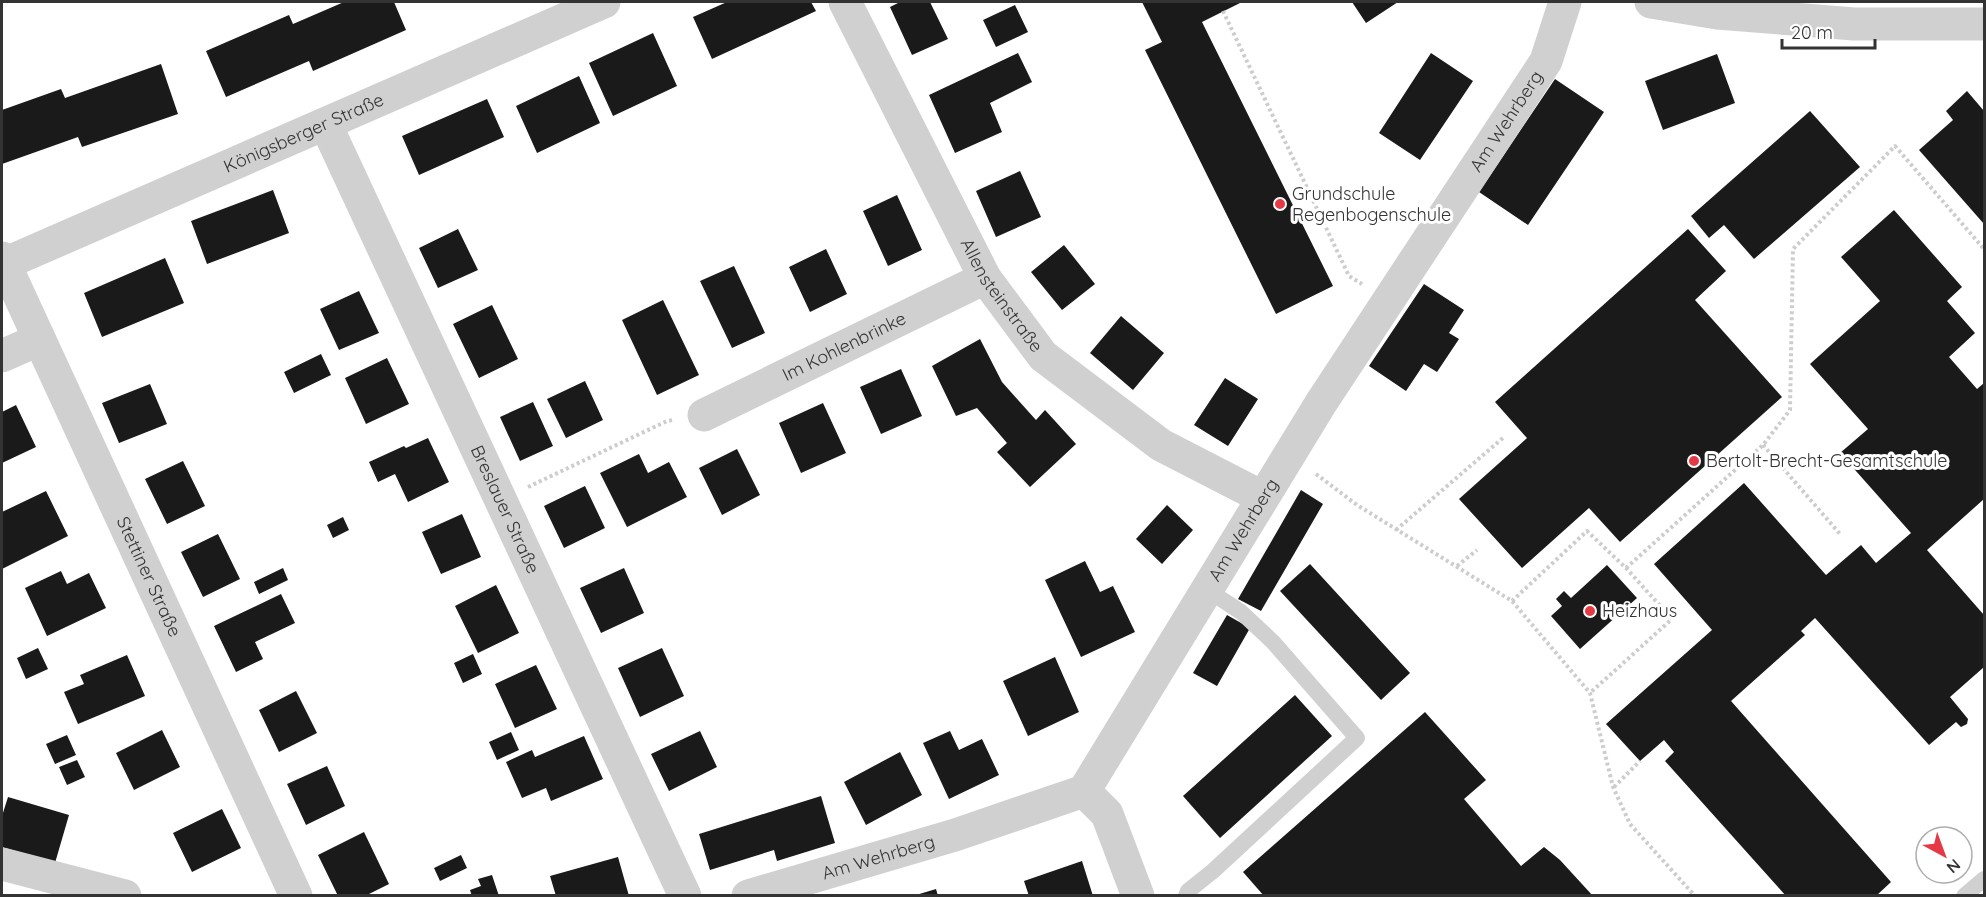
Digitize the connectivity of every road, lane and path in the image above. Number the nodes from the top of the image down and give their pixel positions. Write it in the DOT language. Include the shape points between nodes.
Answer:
graph roads {
  1 [pos="604,2"];
  2 [pos="845,2"];
  3 [pos="1565,2"];
  4 [pos="1651,2"];
  5 [pos="1223,11"];
  6 [pos="1984,24"];
  7 [pos="326,125"];
  8 [pos="1984,249"];
  9 [pos="3,261"];
  10 [pos="985,278"];
  11 [pos="1389,299"];
  12 [pos="38,340"];
  13 [pos="2,356"];
  14 [pos="704,415"];
  15 [pos="1504,437"];
  16 [pos="1763,446"];
  17 [pos="1289,454"];
  18 [pos="1262,496"];
  19 [pos="500,500"];
  20 [pos="1396,530"];
  21 [pos="1840,534"];
  22 [pos="1477,550"];
  23 [pos="1457,566"];
  24 [pos="1626,568"];
  25 [pos="1206,589"];
  26 [pos="1512,601"];
  27 [pos="1590,693"];
  28 [pos="1640,761"];
  29 [pos="1613,788"];
  30 [pos="1084,791"];
  31 [pos="2,864"];
  32 [pos="1984,879"];
  33 [pos="786,890"];
  34 [pos="125,896"];
  35 [pos="296,896"];
  36 [pos="684,896"];
  37 [pos="748,896"];
  38 [pos="1138,896"];
  39 [pos="1186,896"];
  40 [pos="1695,896"];
  41 [pos="1964,896"];
  1 -- 7 [label="street, Königsberger Straße"];
  2 -- 10 [label="street, Allensteinstraße"];
  3 -- 11 [label="street, Am Wehrberg" via="1546,61"];
  4 -- 6 [label="street" via="1717,13 1854,24"];
  5 -- 11 [label="path" via="1349,276"];
  7 -- 9 [label="street, Königsberger Straße"];
  7 -- 19 [label="street, Breslauer Straße"];
  8 -- 16 [label="path" via="1895,146 1793,249 1790,410"];
  9 -- 12 [label="street, Stettiner Straße"];
  10 -- 14 [label="street, Im Kohlenbrinke"];
  10 -- 18 [label="street, Allensteinstraße" via="1043,356 1161,446"];
  11 -- 17 [label="street, Am Wehrberg"];
  12 -- 13 [label="street"];
  12 -- 35 [label="street, Stettiner Straße"];
  14 -- 19 [label="path" via="667,421"];
  15 -- 20 [label="path"];
  16 -- 21 [label="path"];
  16 -- 24 [label="path"];
  17 -- 18 [label="street, Am Wehrberg"];
  17 -- 20 [label="path"];
  18 -- 25 [label="street, Am Wehrberg"];
  19 -- 36 [label="street, Breslauer Straße"];
  20 -- 23 [label="path"];
  22 -- 23 [label="path"];
  23 -- 26 [label="path"];
  24 -- 26 [label="path" via="1587,531"];
  24 -- 27 [label="path" via="1672,619"];
  25 -- 30 [label="street, Am Wehrberg"];
  25 -- 39 [label="lane" via="1240,612 1273,642 1357,738"];
  26 -- 27 [label="path"];
  27 -- 29 [label="path"];
  28 -- 29 [label="path"];
  29 -- 40 [label="path" via="1630,824"];
  30 -- 33 [label="street, Am Wehrberg"];
  30 -- 38 [label="street" via="1107,814"];
  31 -- 34 [label="street"];
  32 -- 41 [label="lane"];
  33 -- 37 [label="street, Am Wehrberg"];
}
